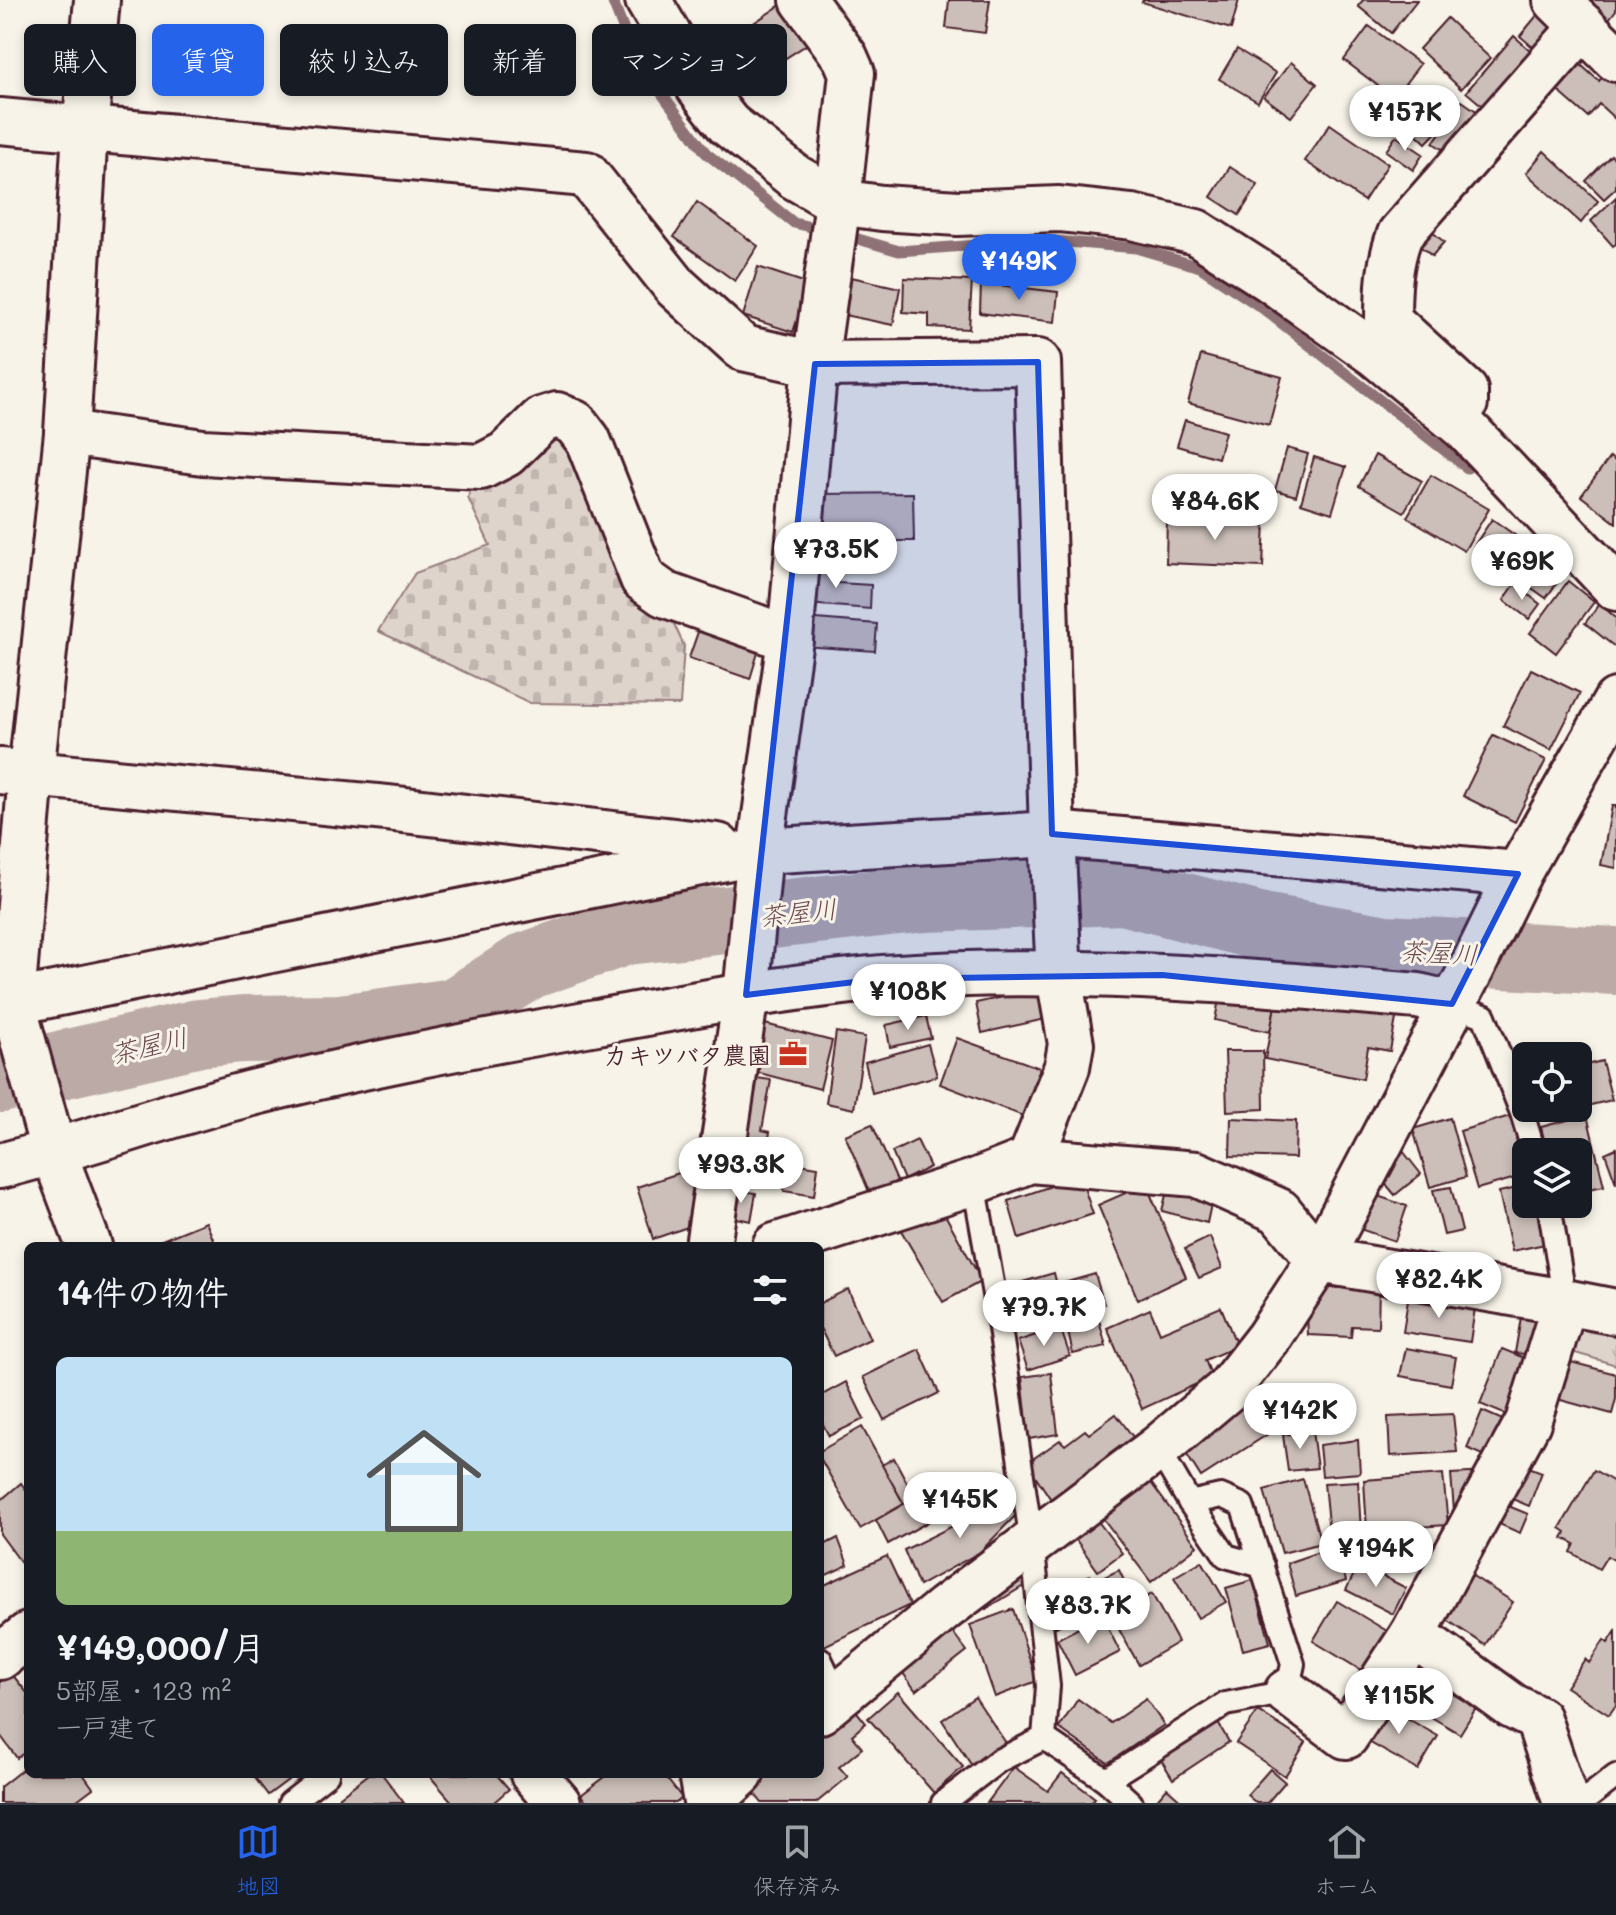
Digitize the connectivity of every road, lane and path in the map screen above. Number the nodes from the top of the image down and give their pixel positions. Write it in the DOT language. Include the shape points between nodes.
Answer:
graph roads {
  1 [pos="97,0"];
  2 [pos="648,0"];
  3 [pos="803,0"];
  4 [pos="1569,13"];
  5 [pos="1616,59"];
  6 [pos="0,121"];
  7 [pos="85,130"];
  8 [pos="838,202"];
  9 [pos="815,364"];
  10 [pos="1466,429"];
  11 [pos="67,433"];
  12 [pos="1616,588"];
  13 [pos="790,639"];
  14 [pos="1616,701"];
  15 [pos="16,773"];
  16 [pos="1052,834"];
  17 [pos="760,858"];
  18 [pos="1518,874"];
  19 [pos="1059,976"];
  20 [pos="1462,987"];
  21 [pos="745,990"];
  22 [pos="6,1003"];
  23 [pos="1530,1138"];
  24 [pos="51,1143"];
  25 [pos="1030,1160"];
  26 [pos="0,1166"];
  27 [pos="974,1182"];
  28 [pos="1551,1218"];
  29 [pos="88,1242"];
  30 [pos="709,1242"];
  31 [pos="787,1242"];
  32 [pos="1319,1260"];
  33 [pos="1565,1302"];
  34 [pos="1616,1312"];
  35 [pos="1158,1448"];
  36 [pos="1190,1503"];
  37 [pos="1032,1543"];
  38 [pos="1262,1566"];
  39 [pos="1413,1634"];
  40 [pos="24,1638"];
  41 [pos="0,1657"];
  42 [pos="826,1689"];
  43 [pos="1287,1692"];
  44 [pos="1044,1738"];
  45 [pos="1616,1776"];
  46 [pos="322,1778"];
  47 [pos="536,1778"];
  48 [pos="691,1778"];
  49 [pos="737,1778"];
  50 [pos="1106,1780"];
  51 [pos="290,1803"];
  52 [pos="558,1803"];
  53 [pos="695,1803"];
  54 [pos="709,1803"];
  55 [pos="943,1803"];
  56 [pos="1131,1803"];
  57 [pos="1566,1803"];
  58 [pos="1581,1803"];
  1 -- 7 [label="street"];
  2 -- 8 [label="street" via="699,87 728,124 795,177"];
  3 -- 8 [label="street" via="852,73"];
  4 -- 5 [label="street"];
  4 -- 10 [label="street" via="1400,234 1392,254 1388,320 1465,391"];
  6 -- 7 [label="street"];
  7 -- 9 [label="street" via="586,174 676,287 743,348"];
  7 -- 11 [label="street"];
  8 -- 9 [label="street"];
  8 -- 10 [label="street" via="958,213 1059,209 1132,217 1196,232 1375,354"];
  9 -- 13 [label="street"];
  9 -- 16 [label="street" via="1038,362"];
  10 -- 12 [label="street"];
  11 -- 13 [label="street" via="203,452 481,467 506,454 541,420 557,415 575,423 588,440 643,579 664,594"];
  11 -- 15 [label="street"];
  13 -- 17 [label="street"];
  14 -- 18 [label="street"];
  15 -- 17 [label="street" via="387,808"];
  15 -- 22 [label="street"];
  16 -- 17 [label="street"];
  16 -- 18 [label="street"];
  16 -- 19 [label="street"];
  17 -- 21 [label="street"];
  17 -- 22 [label="street"];
  18 -- 20 [label="street"];
  19 -- 20 [label="street" via="1162,975 1418,996"];
  19 -- 21 [label="street" via="982,973"];
  19 -- 25 [label="street" via="1071,1044"];
  20 -- 23 [label="lane" via="1484,1016"];
  20 -- 32 [label="street"];
  21 -- 24 [label="street" via="358,1069"];
  21 -- 30 [label="street"];
  22 -- 24 [label="street"];
  24 -- 26 [label="street"];
  24 -- 29 [label="street"];
  25 -- 27 [label="street"];
  25 -- 32 [label="street" via="1196,1174 1279,1211"];
  27 -- 31 [label="street"];
  27 -- 37 [label="lane"];
  28 -- 33 [label="lane"];
  32 -- 33 [label="street"];
  32 -- 35 [label="street" via="1228,1389"];
  33 -- 34 [label="street"];
  33 -- 39 [label="street" via="1528,1422"];
  35 -- 36 [label="lane"];
  35 -- 37 [label="street"];
  36 -- 38 [label="lane" via="1226,1556"];
  36 -- 38 [label="lane" via="1221,1496 1242,1505"];
  37 -- 42 [label="street"];
  37 -- 44 [label="lane" via="1048,1686"];
  38 -- 43 [label="lane" via="1293,1664"];
  39 -- 43 [label="street" via="1346,1736"];
  39 -- 57 [label="street" via="1538,1719"];
  40 -- 41 [label="street"];
  43 -- 50 [label="lane" via="1226,1704"];
  44 -- 50 [label="lane"];
  44 -- 55 [label="lane" via="998,1761"];
  45 -- 58 [label="lane"];
  46 -- 51 [label="lane"];
  47 -- 52 [label="street"];
  48 -- 53 [label="lane"];
  49 -- 54 [label="street"];
  50 -- 56 [label="lane"];
}
